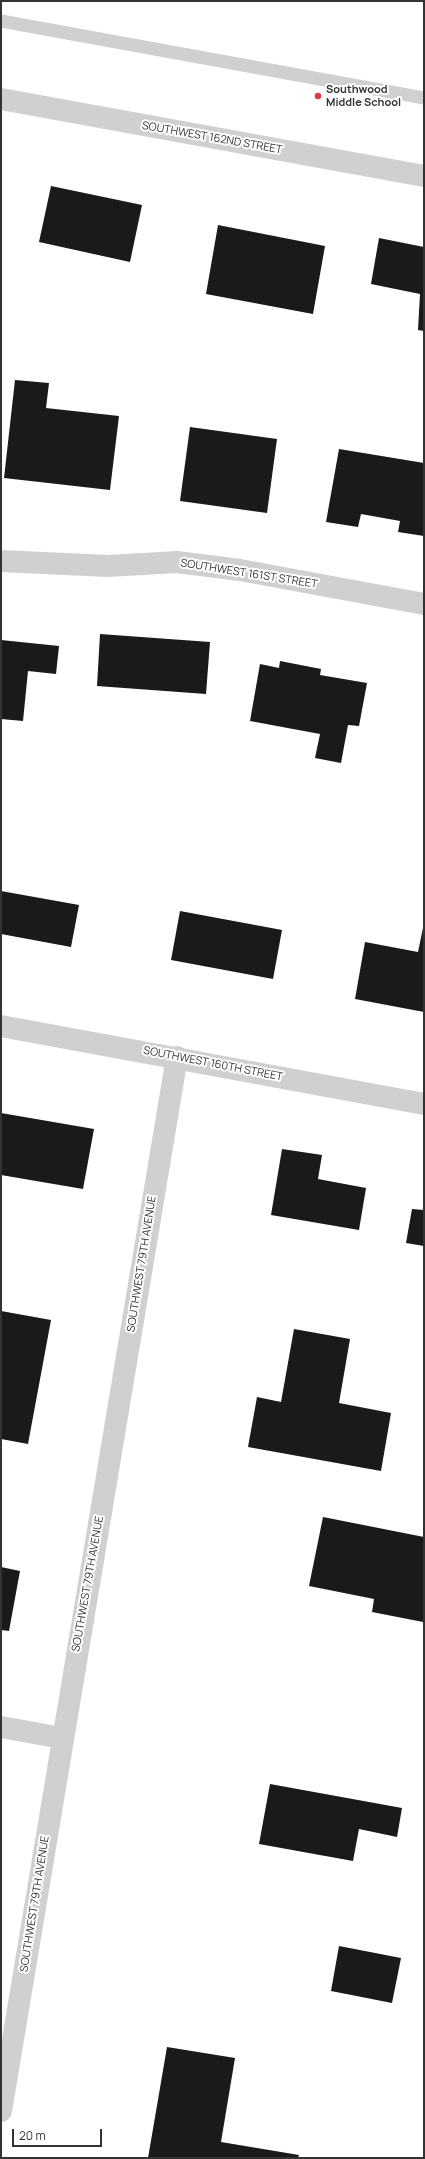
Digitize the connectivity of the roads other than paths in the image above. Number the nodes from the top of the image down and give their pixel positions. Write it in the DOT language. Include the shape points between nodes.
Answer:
graph roads {
  1 [pos="1,21"];
  2 [pos="424,98"];
  3 [pos="1,99"];
  4 [pos="424,176"];
  5 [pos="1,561"];
  6 [pos="424,604"];
  7 [pos="1,1026"];
  8 [pos="177,1057"];
  9 [pos="424,1104"];
  10 [pos="1,1727"];
  11 [pos="62,1738"];
  12 [pos="1,2111"];
  1 -- 2 [label="lane"];
  3 -- 4 [label="street, SOUTHWEST 162ND STREET"];
  5 -- 6 [label="street, SOUTHWEST 161ST STREET" via="101,566 177,562"];
  7 -- 8 [label="street, SOUTHWEST 160TH STREET"];
  8 -- 9 [label="street, SOUTHWEST 160TH STREET"];
  8 -- 11 [label="street, SOUTHWEST 79TH AVENUE"];
  10 -- 11 [label="street"];
  11 -- 12 [label="street, SOUTHWEST 79TH AVENUE"];
}
